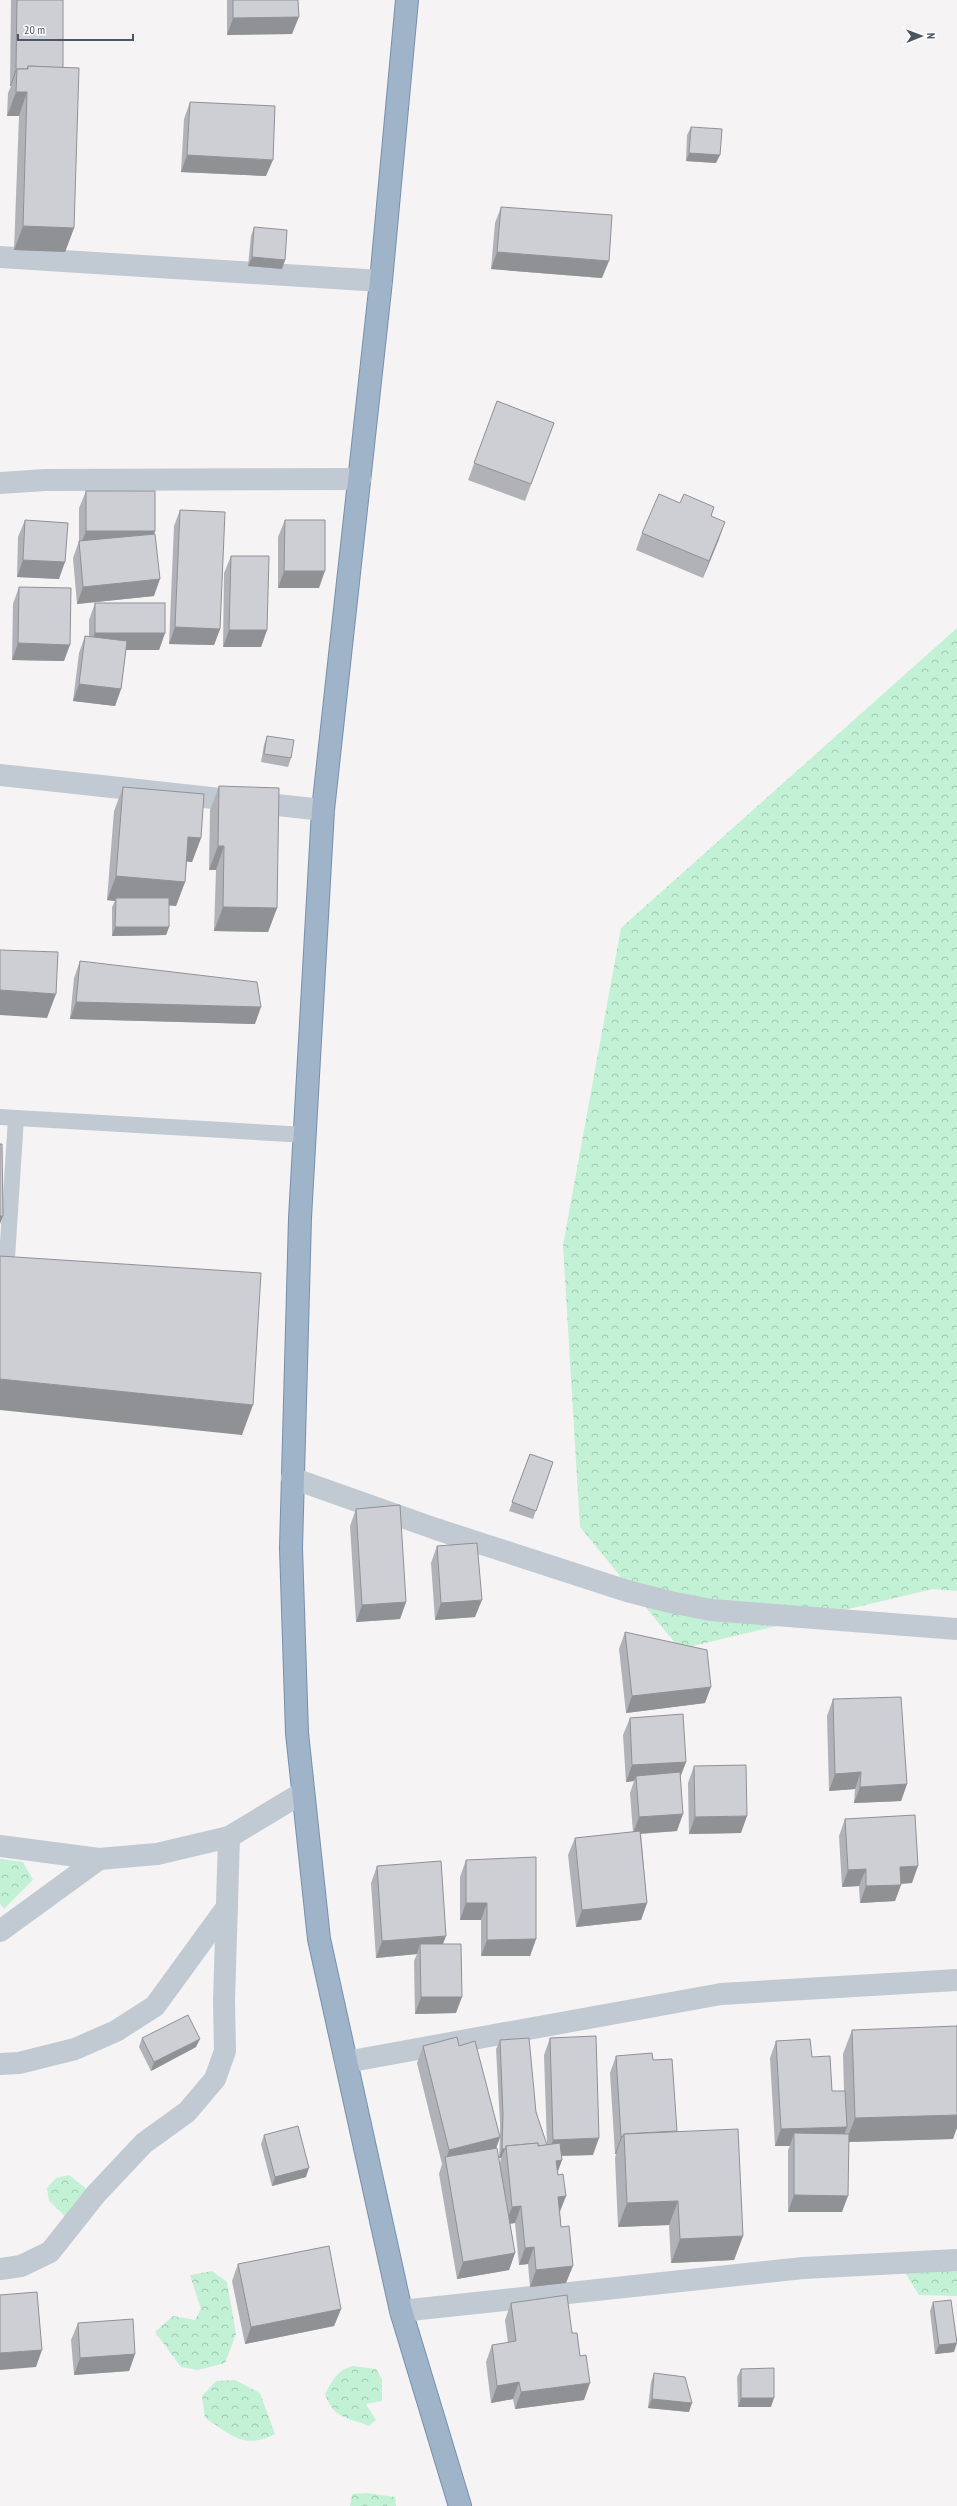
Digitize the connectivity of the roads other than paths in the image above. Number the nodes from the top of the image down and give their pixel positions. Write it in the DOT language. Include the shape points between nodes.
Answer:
graph roads {
  1 [pos="407,0"];
  2 [pos="0,257"];
  3 [pos="381,281"];
  4 [pos="360,479"];
  5 [pos="0,483"];
  6 [pos="0,775"];
  7 [pos="323,810"];
  8 [pos="0,1117"];
  9 [pos="16,1118"];
  10 [pos="306,1135"];
  11 [pos="7,1258"];
  12 [pos="292,1478"];
  13 [pos="957,1629"];
  14 [pos="302,1793"];
  15 [pos="229,1837"];
  16 [pos="0,1846"];
  17 [pos="98,1859"];
  18 [pos="227,1907"];
  19 [pos="0,1931"];
  20 [pos="957,1980"];
  21 [pos="346,2062"];
  22 [pos="0,2064"];
  23 [pos="957,2260"];
  24 [pos="0,2269"];
  25 [pos="401,2311"];
  26 [pos="460,2506"];
  1 -- 3 [label="highway"];
  2 -- 3 [label="street"];
  3 -- 4 [label="highway"];
  4 -- 5 [label="street" via="45,480"];
  4 -- 7 [label="highway"];
  6 -- 7 [label="street"];
  7 -- 10 [label="highway"];
  8 -- 9 [label="lane"];
  9 -- 10 [label="lane"];
  9 -- 11 [label="lane"];
  10 -- 12 [label="highway" via="300,1218"];
  12 -- 13 [label="street" via="443,1532 627,1591 670,1602 711,1610"];
  12 -- 14 [label="highway" via="291,1548 297,1733"];
  14 -- 15 [label="street"];
  14 -- 21 [label="highway" via="319,1939"];
  15 -- 17 [label="street" via="157,1854"];
  15 -- 18 [label="street"];
  16 -- 17 [label="street"];
  17 -- 19 [label="street"];
  18 -- 22 [label="street" via="155,2006 116,2031 75,2049"];
  18 -- 24 [label="street" via="225,2051 215,2079 187,2112 144,2143 96,2194 50,2252 21,2266"];
  20 -- 21 [label="street" via="721,1994"];
  21 -- 25 [label="highway"];
  23 -- 25 [label="street" via="803,2268"];
  25 -- 26 [label="highway"];
}
